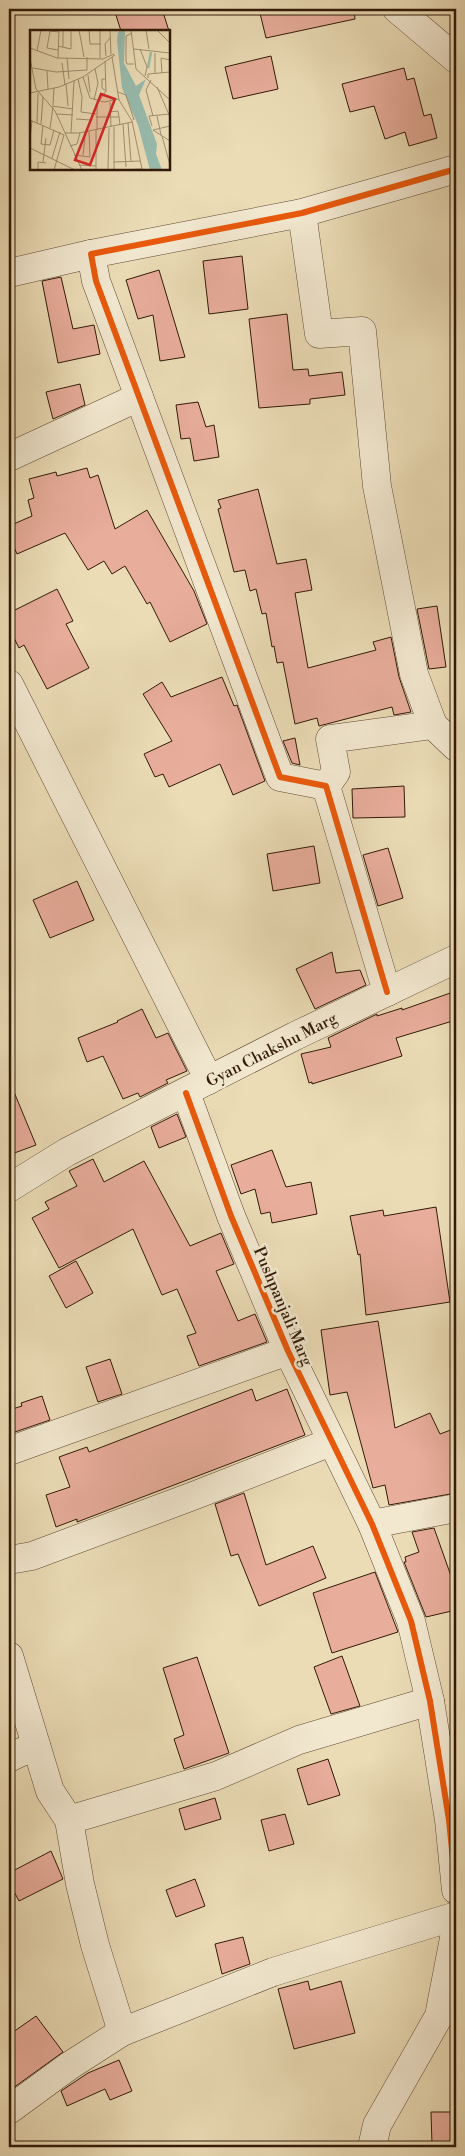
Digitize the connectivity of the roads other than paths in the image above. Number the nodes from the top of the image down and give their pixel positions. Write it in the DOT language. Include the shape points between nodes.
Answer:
graph roads {
  1 [pos="397,9"];
  2 [pos="456,59"];
  3 [pos="456,169"];
  4 [pos="302,213"];
  5 [pos="92,254"];
  6 [pos="9,273"];
  7 [pos="139,397"];
  8 [pos="9,457"];
  9 [pos="9,684"];
  10 [pos="433,725"];
  11 [pos="456,746"];
  12 [pos="326,786"];
  13 [pos="456,959"];
  14 [pos="387,992"];
  15 [pos="210,1080"];
  16 [pos="186,1093"];
  17 [pos="9,1188"];
  18 [pos="288,1351"];
  19 [pos="331,1442"];
  20 [pos="9,1451"];
  21 [pos="456,1508"];
  22 [pos="372,1524"];
  23 [pos="9,1560"];
  24 [pos="9,1656"];
  25 [pos="430,1701"];
  26 [pos="36,1745"];
  27 [pos="9,1758"];
  28 [pos="69,1820"];
  29 [pos="456,1890"];
  30 [pos="456,1916"];
  31 [pos="456,1928"];
  32 [pos="122,2032"];
  33 [pos="9,2110"];
  34 [pos="372,2147"];
  1 -- 2 [label="street"];
  3 -- 4 [label="street"];
  4 -- 5 [label="street"];
  4 -- 10 [label="street" via="319,334 362,331 377,486 414,674"];
  5 -- 6 [label="street"];
  5 -- 7 [label="street" via="96,281"];
  7 -- 8 [label="street"];
  7 -- 12 [label="street" via="280,776"];
  9 -- 15 [label="street"];
  10 -- 11 [label="street"];
  10 -- 12 [label="street" via="330,739 336,772"];
  12 -- 14 [label="street"];
  13 -- 14 [label="street, Gyan Chakshu Marg"];
  14 -- 15 [label="street, Gyan Chakshu Marg"];
  15 -- 16 [label="street, Gyan Chakshu Marg"];
  16 -- 17 [label="street, Gyan Chakshu Marg" via="67,1152"];
  16 -- 18 [label="street, Pushpanjali Marg" via="231,1216"];
  18 -- 19 [label="street, Pushpanjali Marg"];
  18 -- 20 [label="street"];
  19 -- 22 [label="street, Pushpanjali Marg"];
  19 -- 23 [label="street" via="194,1496 41,1552"];
  21 -- 22 [label="street"];
  22 -- 25 [label="street, Pushpanjali Marg" via="411,1621"];
  24 -- 26 [label="street"];
  25 -- 28 [label="street" via="299,1740 216,1776"];
  25 -- 29 [label="street, Pushpanjali Marg" via="449,1820"];
  26 -- 27 [label="street"];
  26 -- 28 [label="street" via="50,1791"];
  28 -- 32 [label="street" via="95,1945"];
  30 -- 32 [label="street" via="274,1972"];
  31 -- 34 [label="street" via="439,2016 376,2125"];
  32 -- 33 [label="street"];
}
